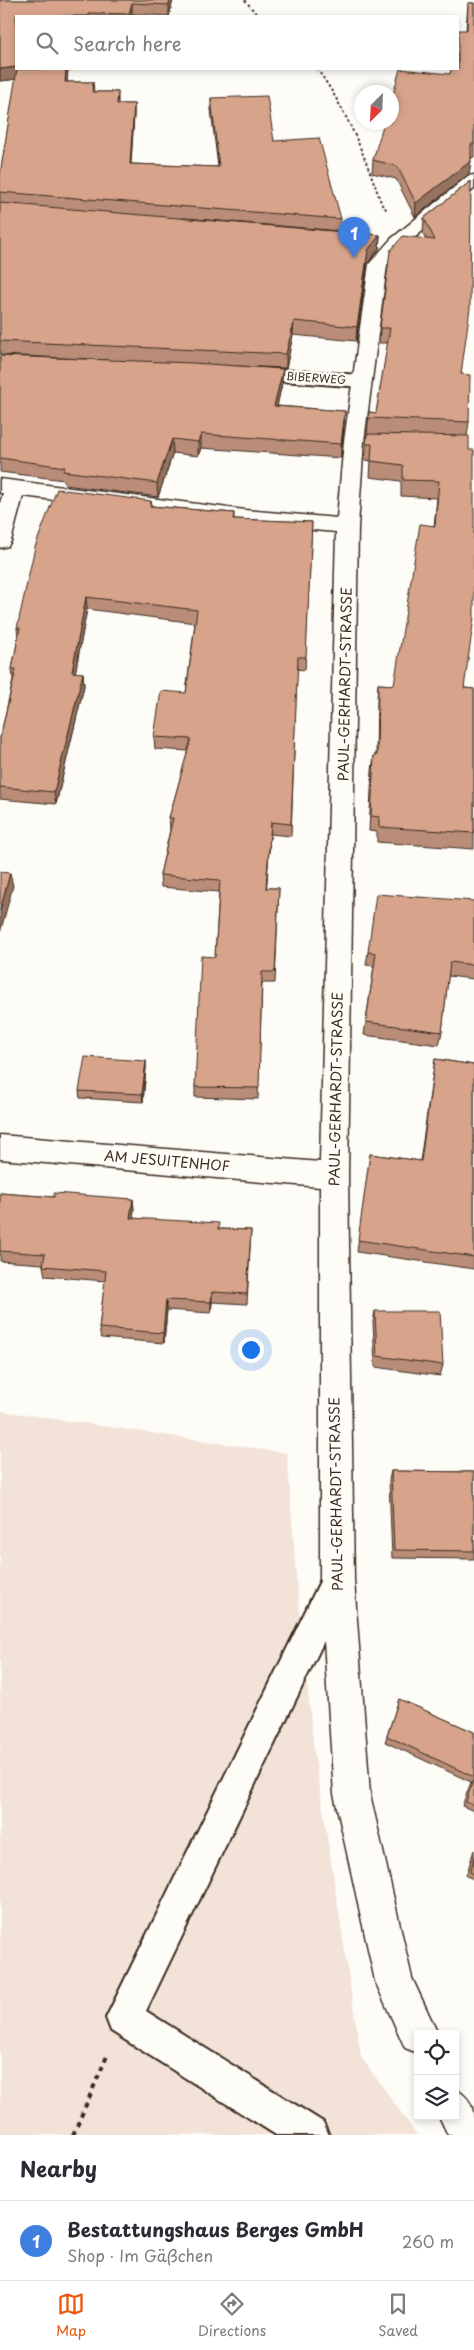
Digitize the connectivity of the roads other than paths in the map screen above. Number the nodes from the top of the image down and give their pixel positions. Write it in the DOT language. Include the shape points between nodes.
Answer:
graph roads {
  1 [pos="474,180"];
  2 [pos="228,372"];
  3 [pos="362,381"];
  4 [pos="7,487"];
  5 [pos="347,526"];
  6 [pos="0,541"];
  7 [pos="0,1147"];
  8 [pos="334,1176"];
  9 [pos="337,1580"];
  10 [pos="417,2030"];
  11 [pos="459,2116"];
  12 [pos="310,2135"];
  13 [pos="468,2135"];
  1 -- 3 [label="street, PAUL-GERHARDT-STRASSE" via="395,238 378,264"];
  2 -- 3 [label="lane, BIBERWEG"];
  3 -- 5 [label="street, PAUL-GERHARDT-STRASSE" via="363,441"];
  4 -- 5 [label="street" via="245,517"];
  4 -- 6 [label="street"];
  5 -- 8 [label="street, PAUL-GERHARDT-STRASSE"];
  7 -- 8 [label="street, AM JESUITENHOF"];
  8 -- 9 [label="street, PAUL-GERHARDT-STRASSE"];
  9 -- 10 [label="street, PAUL-GERHARDT-STRASSE" via="352,1794 394,1982"];
  9 -- 12 [label="lane" via="124,2018"];
  11 -- 13 [label="street"];
}
